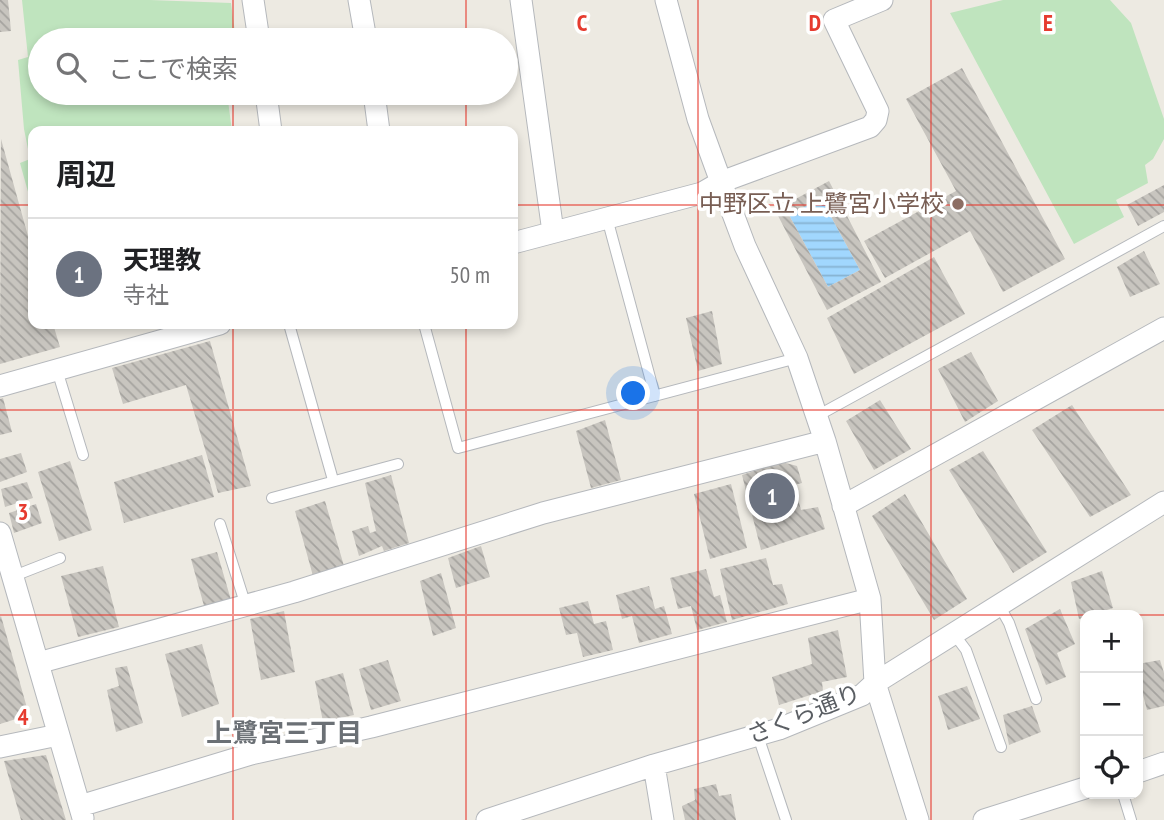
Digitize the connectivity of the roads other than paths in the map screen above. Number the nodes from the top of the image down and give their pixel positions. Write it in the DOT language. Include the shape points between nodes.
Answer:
graph roads {
  1 [pos="253,0"];
  2 [pos="359,0"];
  3 [pos="521,0"];
  4 [pos="666,0"];
  5 [pos="882,0"];
  6 [pos="256,28"];
  7 [pos="364,28"];
  8 [pos="268,105"];
  9 [pos="376,105"];
  10 [pos="270,126"];
  11 [pos="378,126"];
  12 [pos="721,182"];
  13 [pos="607,218"];
  14 [pos="1164,226"];
  15 [pos="553,232"];
  16 [pos="518,242"];
  17 [pos="1164,328"];
  18 [pos="202,329"];
  19 [pos="290,329"];
  20 [pos="425,329"];
  21 [pos="797,358"];
  22 [pos="57,370"];
  23 [pos="0,386"];
  24 [pos="655,396"];
  25 [pos="817,416"];
  26 [pos="825,441"];
  27 [pos="83,455"];
  28 [pos="398,464"];
  29 [pos="333,480"];
  30 [pos="272,498"];
  31 [pos="1164,502"];
  32 [pos="843,506"];
  33 [pos="220,524"];
  34 [pos="0,533"];
  35 [pos="60,558"];
  36 [pos="7,578"];
  37 [pos="870,600"];
  38 [pos="999,605"];
  39 [pos="246,606"];
  40 [pos="954,634"];
  41 [pos="38,663"];
  42 [pos="875,683"];
  43 [pos="1035,699"];
  44 [pos="58,735"];
  45 [pos="758,736"];
  46 [pos="0,747"];
  47 [pos="1001,747"];
  48 [pos="1164,763"];
  49 [pos="654,765"];
  50 [pos="1143,770"];
  51 [pos="1080,790"];
  52 [pos="1124,799"];
  53 [pos="82,813"];
  54 [pos="486,820"];
  55 [pos="663,820"];
  56 [pos="786,820"];
  57 [pos="918,820"];
  58 [pos="984,820"];
  59 [pos="1130,820"];
  1 -- 6 [label="street"];
  2 -- 7 [label="street"];
  3 -- 15 [label="street"];
  4 -- 12 [label="street" via="698,120"];
  5 -- 12 [label="street" via="834,20 878,111 870,127"];
  8 -- 10 [label="street"];
  9 -- 11 [label="street"];
  12 -- 13 [label="street" via="702,193"];
  12 -- 21 [label="street"];
  13 -- 15 [label="street"];
  13 -- 24 [label="lane"];
  14 -- 25 [label="lane"];
  15 -- 16 [label="street"];
  17 -- 32 [label="street"];
  18 -- 22 [label="street"];
  19 -- 29 [label="lane"];
  20 -- 24 [label="lane" via="458,448"];
  21 -- 24 [label="lane"];
  21 -- 25 [label="street"];
  22 -- 23 [label="street"];
  22 -- 27 [label="lane"];
  25 -- 26 [label="street"];
  26 -- 32 [label="street"];
  26 -- 39 [label="street" via="543,513"];
  28 -- 29 [label="lane"];
  29 -- 30 [label="lane"];
  31 -- 38 [label="street, さくら通り"];
  32 -- 37 [label="street"];
  33 -- 39 [label="lane"];
  34 -- 36 [label="street"];
  35 -- 36 [label="lane"];
  36 -- 41 [label="street"];
  37 -- 42 [label="street"];
  37 -- 53 [label="street" via="251,754"];
  38 -- 40 [label="street, さくら通り"];
  38 -- 43 [label="lane"];
  39 -- 41 [label="street"];
  40 -- 42 [label="street, さくら通り"];
  40 -- 47 [label="lane" via="965,650"];
  41 -- 44 [label="street"];
  42 -- 45 [label="street, さくら通り" via="862,695"];
  42 -- 57 [label="street"];
  44 -- 46 [label="street"];
  44 -- 53 [label="street"];
  45 -- 49 [label="street, さくら通り"];
  45 -- 56 [label="lane"];
  48 -- 50 [label="street"];
  49 -- 54 [label="street, さくら通り"];
  49 -- 55 [label="street"];
  51 -- 58 [label="street"];
  52 -- 59 [label="lane"];
}
